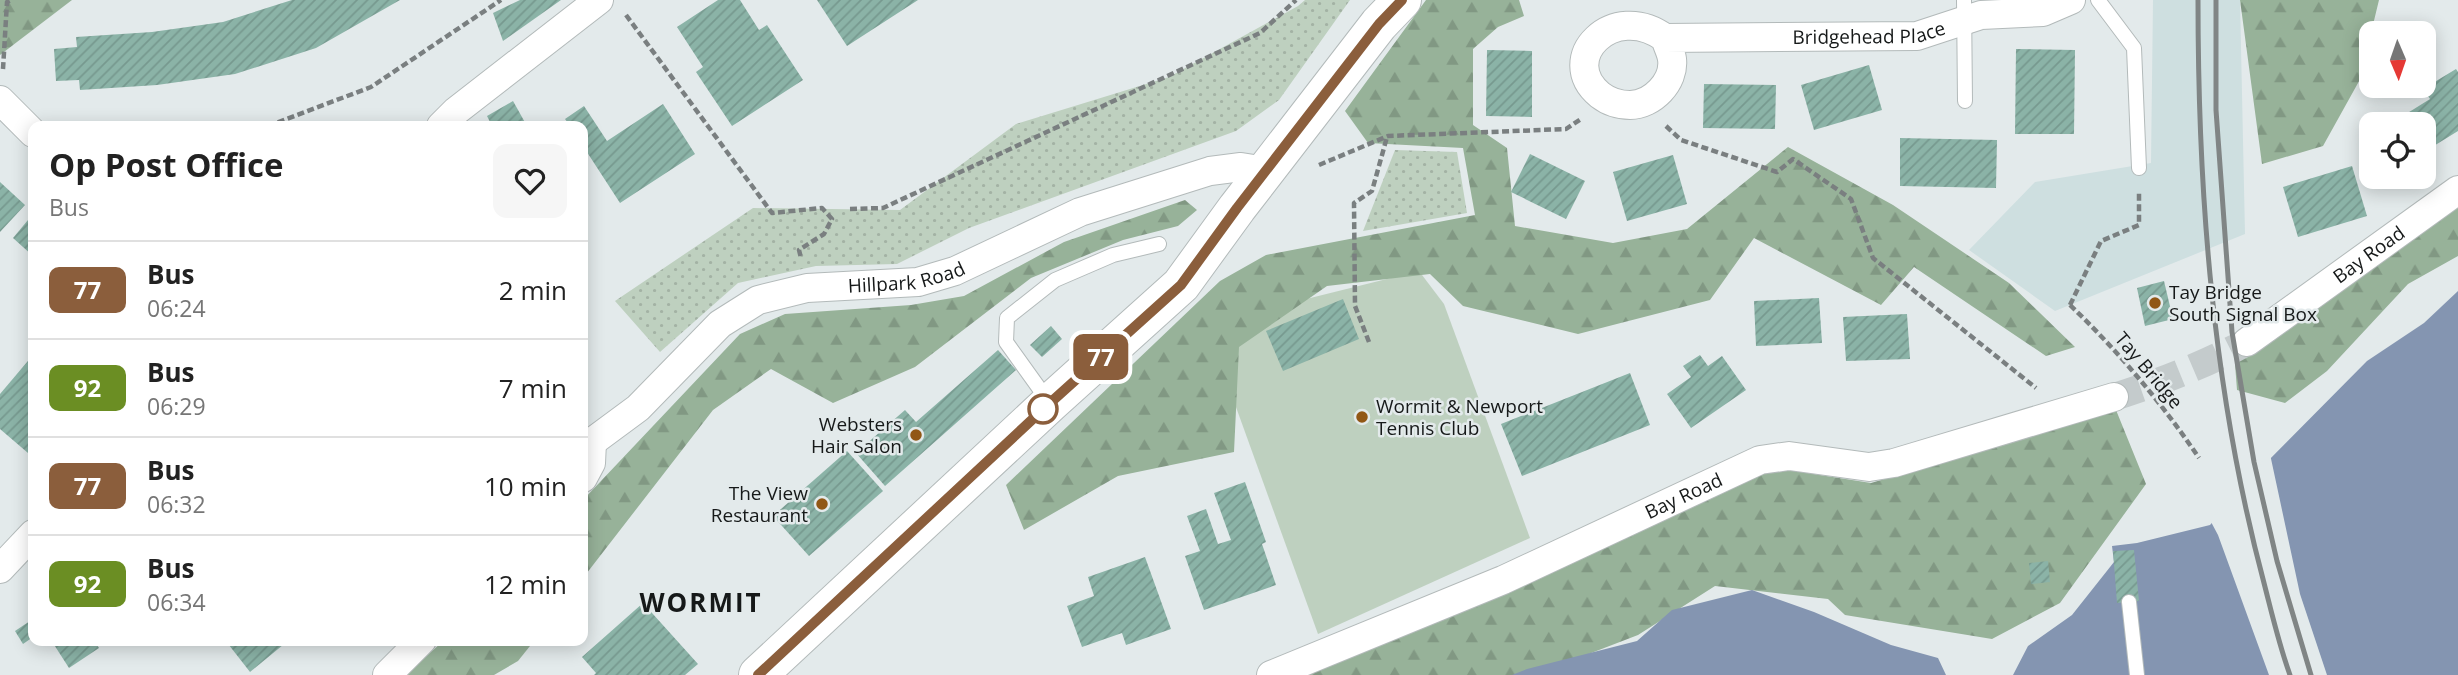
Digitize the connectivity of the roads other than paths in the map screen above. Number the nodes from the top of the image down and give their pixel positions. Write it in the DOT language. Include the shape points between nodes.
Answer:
graph roads {
  1 [pos="1402,0"];
  2 [pos="2071,0"];
  3 [pos="2098,0"];
  4 [pos="611,6"];
  5 [pos="1964,10"];
  6 [pos="1665,38"];
  7 [pos="1,100"];
  8 [pos="1965,102"];
  9 [pos="446,121"];
  10 [pos="28,128"];
  11 [pos="2139,168"];
  12 [pos="1266,171"];
  13 [pos="2458,190"];
  14 [pos="1159,244"];
  15 [pos="2247,342"];
  16 [pos="2114,397"];
  17 [pos="1050,403"];
  18 [pos="588,443"];
  19 [pos="588,449"];
  20 [pos="588,469"];
  21 [pos="28,539"];
  22 [pos="0,569"];
  23 [pos="2129,602"];
  24 [pos="416,646"];
  25 [pos="387,675"];
  26 [pos="758,675"];
  27 [pos="1271,675"];
  28 [pos="2137,675"];
  1 -- 12 [label="main road"];
  2 -- 5 [label="street, Bridgehead Place" via="2043,12 1981,15"];
  3 -- 11 [label="lane" via="2134,48"];
  4 -- 9 [label="street"];
  5 -- 6 [label="street, Bridgehead Place" via="1917,36"];
  5 -- 8 [label="lane"];
  6 -- 6 [label="street" via="1671,69 1656,95 1632,105 1608,101 1596,91 1584,58 1595,33 1616,19 1632,18 1655,27"];
  7 -- 10 [label="street"];
  12 -- 17 [label="main road" via="1181,285"];
  12 -- 18 [label="street, Hillpark Road" via="1241,167 1210,171 1080,212 955,271 918,282 807,288 758,300 720,324 638,408"];
  13 -- 15 [label="street, Bay Road"];
  14 -- 17 [label="lane" via="1113,255 1055,280 1007,318 1006,342"];
  16 -- 27 [label="street, Bay Road" via="1894,463 1869,467 1789,456 1760,460 1503,580"];
  17 -- 26 [label="main road"];
  19 -- 20 [label="street"];
  21 -- 22 [label="street"];
  23 -- 28 [label="lane"];
  24 -- 25 [label="street"];
}
